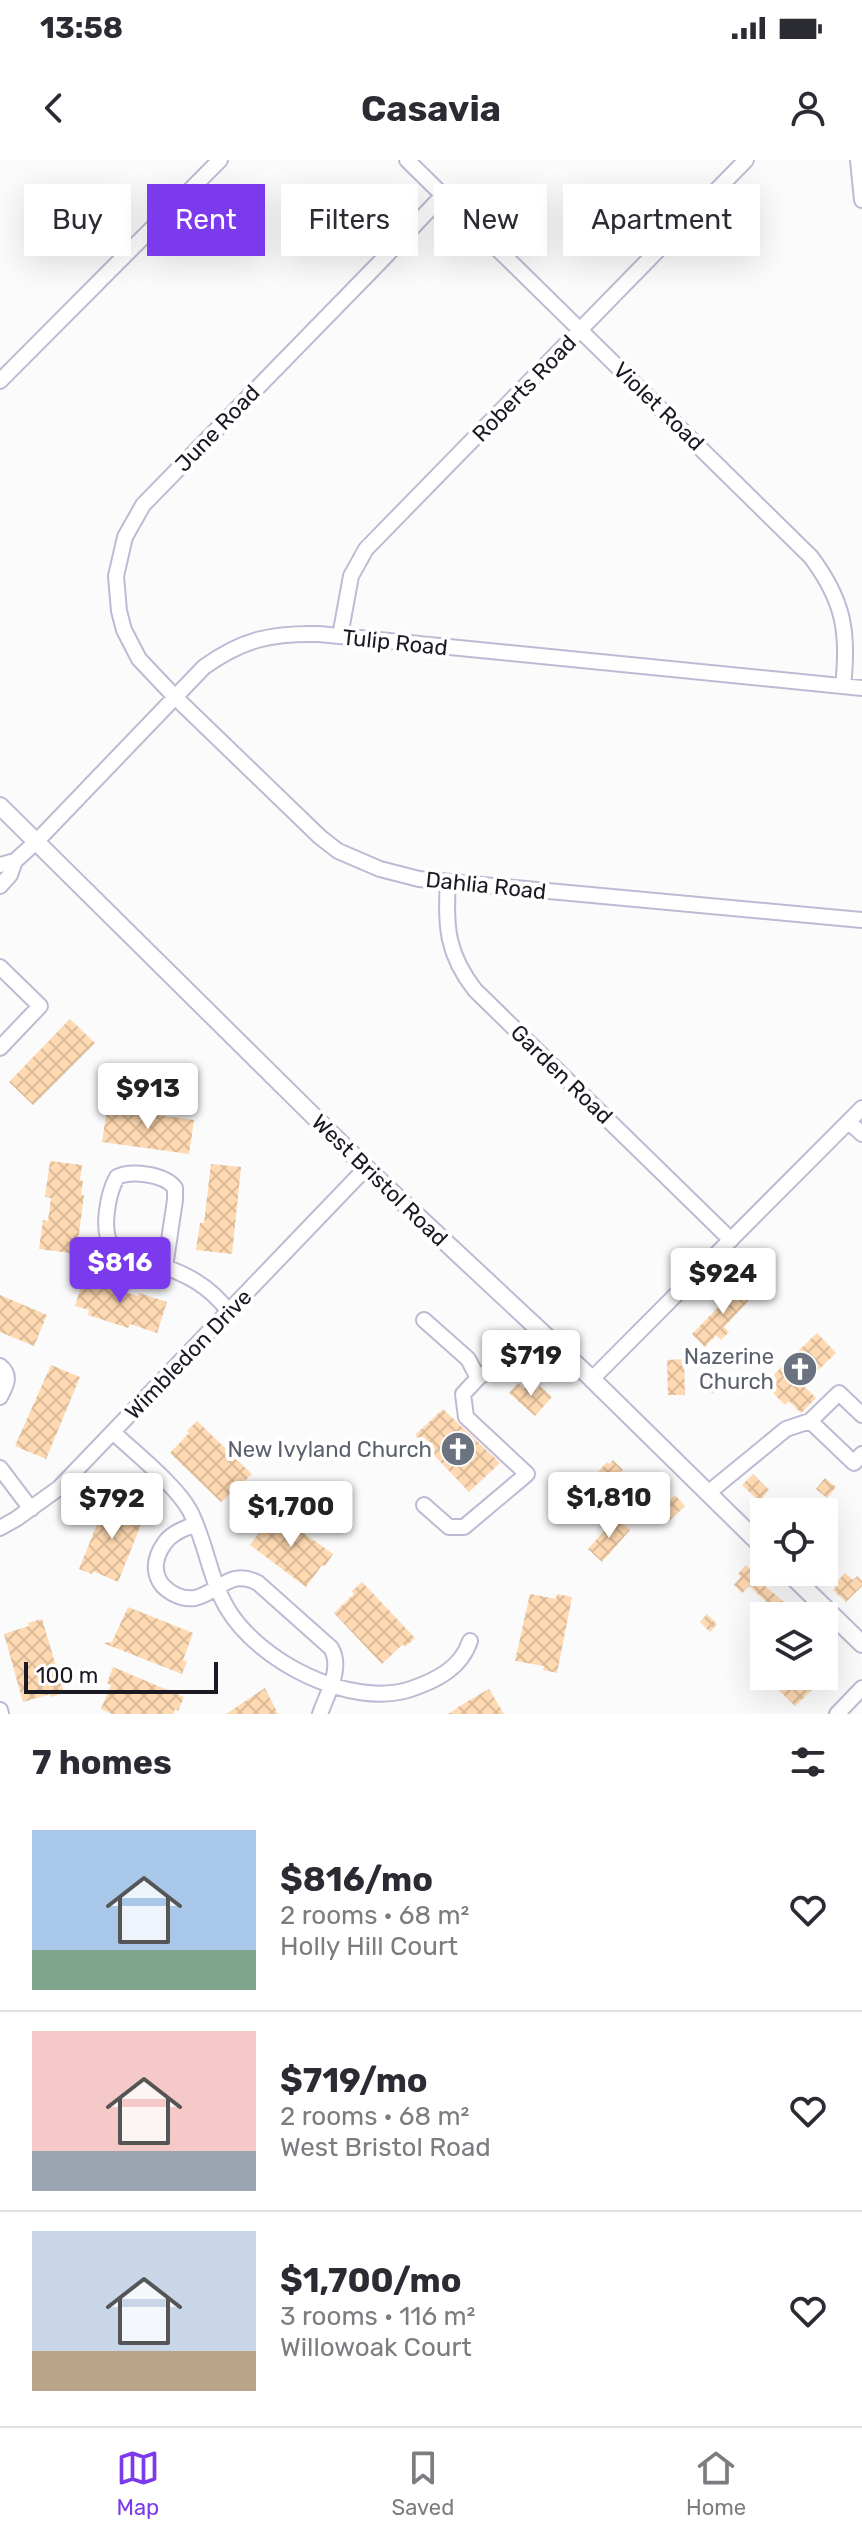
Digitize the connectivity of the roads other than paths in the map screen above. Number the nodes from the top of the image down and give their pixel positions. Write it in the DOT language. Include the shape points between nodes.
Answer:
graph roads {
  1 [pos="220,160"];
  2 [pos="407,160"];
  3 [pos="746,160"];
  4 [pos="858,160"];
  5 [pos="434,186"];
  6 [pos="862,200"];
  7 [pos="434,205"];
  8 [pos="505,256"];
  9 [pos="580,330"];
  10 [pos="0,381"];
  11 [pos="340,636"];
  12 [pos="843,686"];
  13 [pos="862,688"];
  14 [pos="175,697"];
  15 [pos="0,806"];
  16 [pos="36,842"];
  17 [pos="15,861"];
  18 [pos="0,865"];
  19 [pos="448,882"];
  20 [pos="0,886"];
  21 [pos="862,920"];
  22 [pos="0,967"];
  23 [pos="0,1048"];
  24 [pos="862,1108"];
  25 [pos="849,1122"];
  26 [pos="862,1134"];
  27 [pos="366,1168"];
  28 [pos="731,1240"];
  29 [pos="165,1267"];
  30 [pos="229,1312"];
  31 [pos="424,1320"];
  32 [pos="542,1333"];
  33 [pos="0,1366"];
  34 [pos="478,1378"];
  35 [pos="592,1379"];
  36 [pos="0,1397"];
  37 [pos="862,1415"];
  38 [pos="810,1421"];
  39 [pos="113,1432"];
  40 [pos="862,1454"];
  41 [pos="0,1468"];
  42 [pos="708,1493"];
  43 [pos="424,1505"];
  44 [pos="31,1509"];
  45 [pos="195,1524"];
  46 [pos="0,1528"];
  47 [pos="750,1534"];
  48 [pos="802,1586"];
  49 [pos="217,1588"];
  50 [pos="470,1641"];
  51 [pos="862,1644"];
  52 [pos="330,1685"];
  53 [pos="862,1688"];
  54 [pos="320,1714"];
  55 [pos="837,1714"];
  1 -- 10 [label="street"];
  2 -- 5 [label="street, Violet Road"];
  3 -- 9 [label="street, Roberts Road"];
  4 -- 6 [label="street"];
  7 -- 14 [label="street, June Road" via="133,519 116,576 119,611 139,659"];
  8 -- 9 [label="street, Violet Road"];
  9 -- 11 [label="street, Roberts Road" via="366,549 351,576"];
  9 -- 12 [label="street, Violet Road" via="802,548 827,579 845,628"];
  11 -- 12 [label="street, Tulip Road"];
  11 -- 14 [label="street, Tulip Road" via="276,634 253,640 204,667"];
  12 -- 13 [label="street, Tulip Road"];
  14 -- 16 [label="street, Tulip Road"];
  14 -- 19 [label="street, Dahlia Road" via="338,851 380,869"];
  15 -- 16 [label="main road, West Bristol Road"];
  16 -- 17 [label="street, Tulip Road"];
  16 -- 27 [label="main road, West Bristol Road"];
  17 -- 18 [label="street, Tulip Road"];
  17 -- 20 [label="street, Tulip Road"];
  19 -- 21 [label="street, Dahlia Road"];
  19 -- 28 [label="street, Garden Road" via="452,950 475,990"];
  22 -- 23 [label="street" via="40,1006"];
  24 -- 25 [label="street"];
  25 -- 26 [label="street"];
  25 -- 28 [label="street"];
  27 -- 30 [label="street, Wimbledon Drive"];
  27 -- 32 [label="main road, West Bristol Road"];
  28 -- 35 [label="street"];
  29 -- 29 [label="street" via="120,1253 108,1238 110,1194 117,1177 125,1173 165,1179 175,1188"];
  29 -- 30 [label="street" via="197,1280"];
  30 -- 39 [label="street, Wimbledon Drive"];
  31 -- 34 [label="street" via="468,1359"];
  32 -- 34 [label="street"];
  32 -- 35 [label="main road, West Bristol Road"];
  33 -- 36 [label="street" via="8,1380"];
  34 -- 43 [label="street" via="463,1394 466,1417 527,1474 464,1527 449,1527"];
  35 -- 42 [label="main road, West Bristol Road"];
  37 -- 38 [label="street" via="839,1393"];
  38 -- 40 [label="street" via="854,1463"];
  38 -- 42 [label="street" via="786,1429"];
  39 -- 44 [label="street, Wimbledon Drive"];
  39 -- 45 [label="street" via="179,1495"];
  41 -- 44 [label="street"];
  42 -- 47 [label="main road, West Bristol Road"];
  44 -- 46 [label="street, Wimbledon Drive"];
  45 -- 49 [label="street"];
  45 -- 49 [label="street" via="166,1540 156,1576 167,1591 183,1598"];
  48 -- 51 [label="main road"];
  49 -- 52 [label="street" via="228,1610 257,1643"];
  49 -- 52 [label="street" via="237,1577 258,1583 331,1648 336,1670"];
  50 -- 52 [label="street" via="458,1664 401,1692 367,1693"];
  52 -- 54 [label="street"];
  53 -- 55 [label="street"];
}
